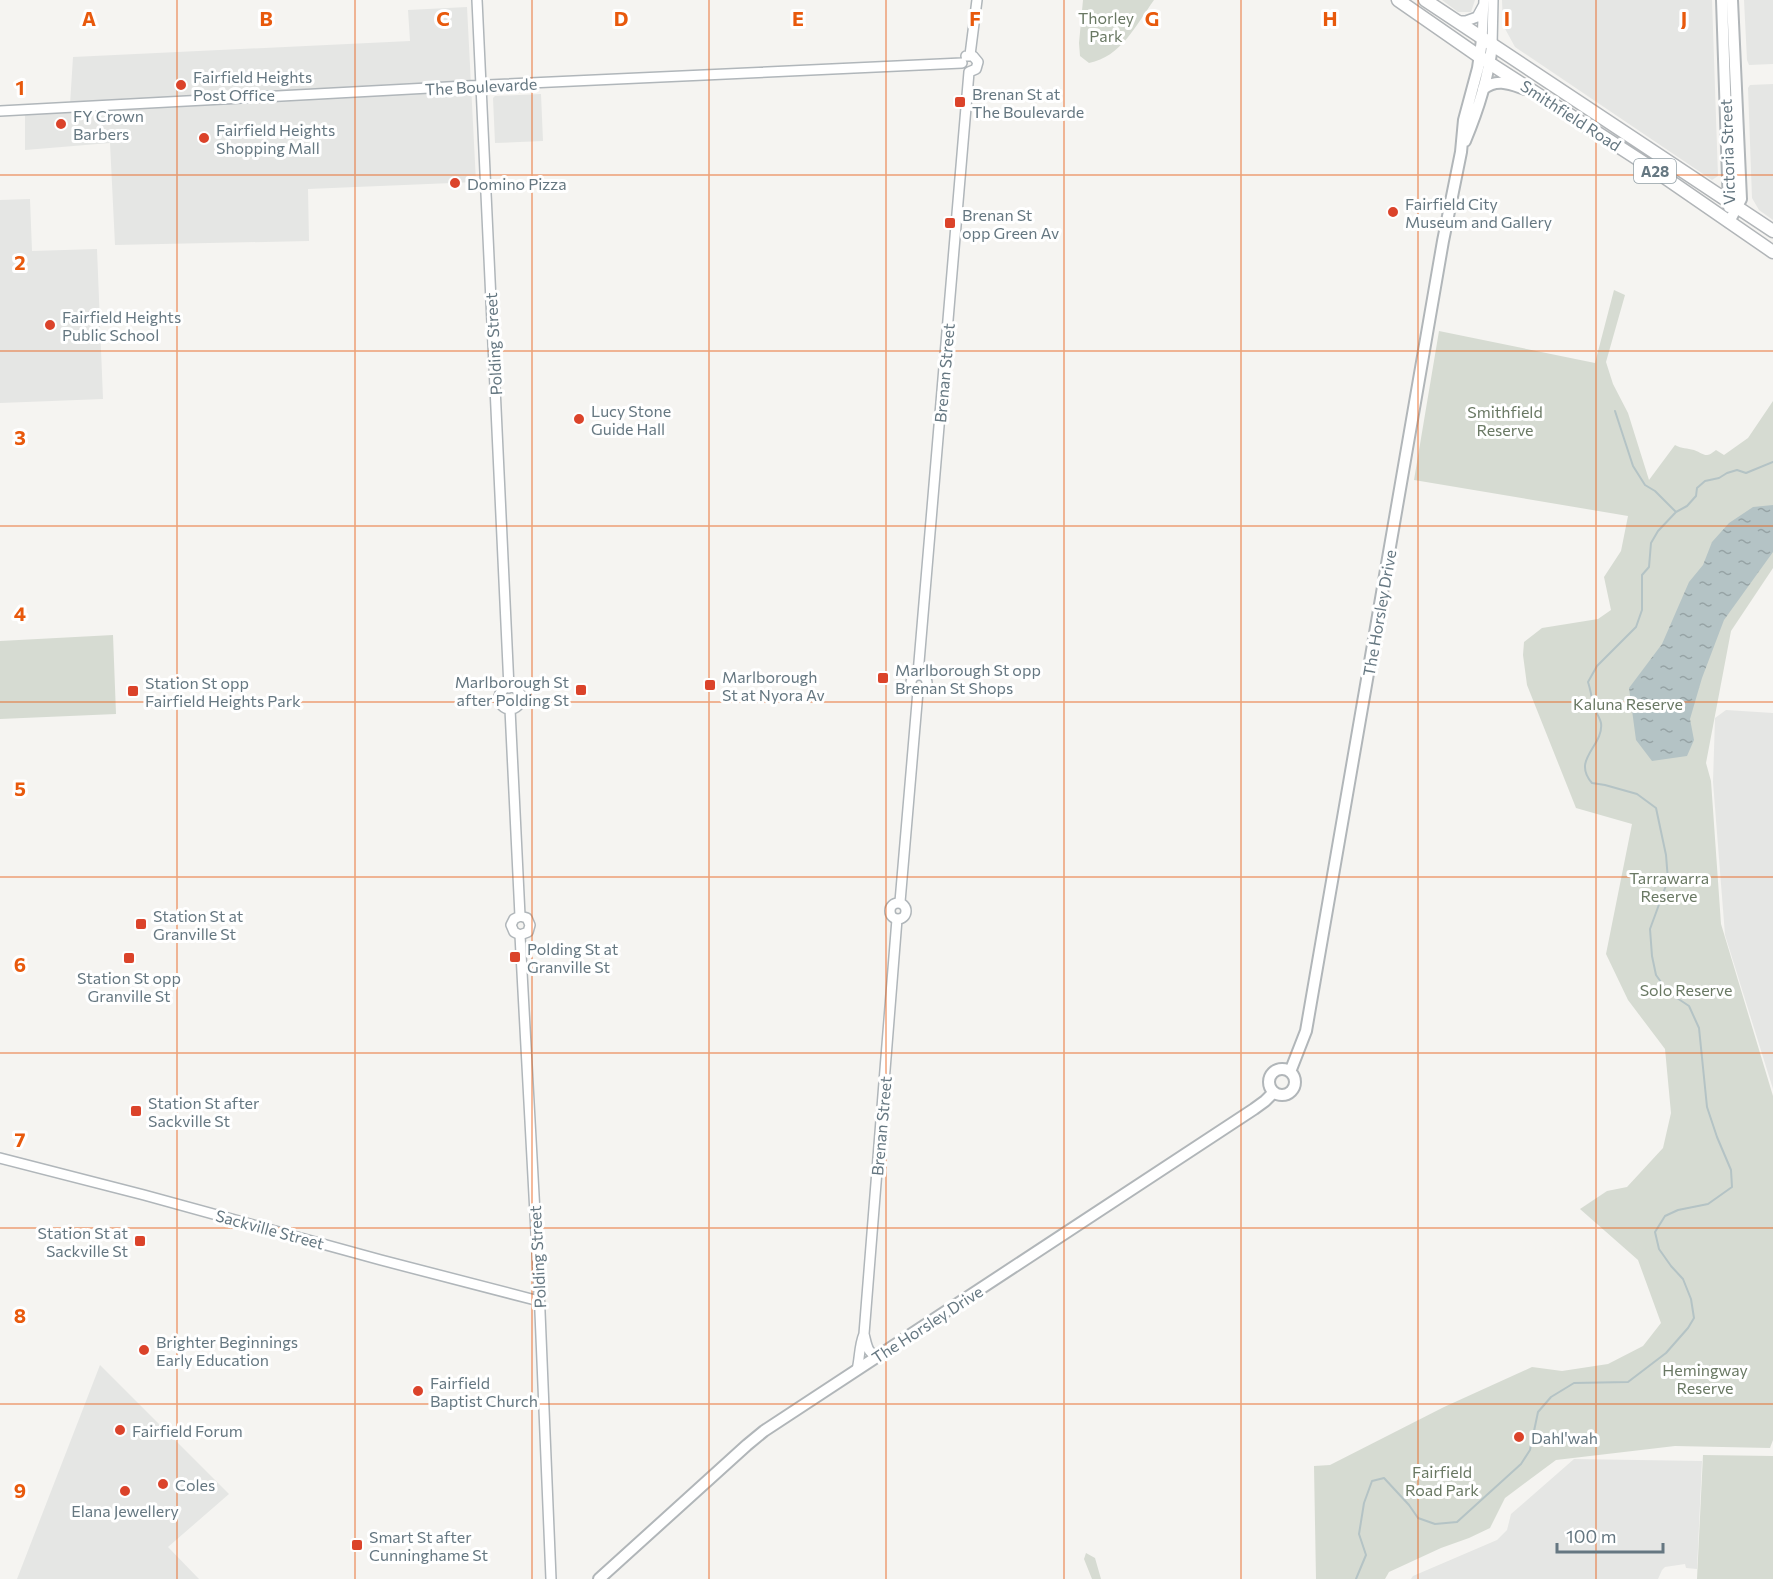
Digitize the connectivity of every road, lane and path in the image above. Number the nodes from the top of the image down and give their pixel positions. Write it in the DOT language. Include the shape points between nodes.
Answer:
graph roads {
  1 [pos="477,0"];
  2 [pos="976,0"];
  3 [pos="1398,0"];
  4 [pos="1425,0"];
  5 [pos="1494,0"];
  6 [pos="1722,0"];
  7 [pos="1732,0"];
  8 [pos="1484,2"];
  9 [pos="1455,21"];
  10 [pos="1487,43"];
  11 [pos="970,56"];
  12 [pos="1485,60"];
  13 [pos="962,63"];
  14 [pos="969,72"];
  15 [pos="481,86"];
  16 [pos="1483,89"];
  17 [pos="1534,92"];
  18 [pos="0,111"];
  19 [pos="1461,152"];
  20 [pos="1733,205"];
  21 [pos="1729,222"];
  22 [pos="1773,231"];
  23 [pos="1773,252"];
  24 [pos="509,688"];
  25 [pos="510,709"];
  26 [pos="1290,1072"];
  27 [pos="1274,1092"];
  28 [pos="0,1158"];
  29 [pos="539,1301"];
  30 [pos="864,1334"];
  31 [pos="881,1355"];
  32 [pos="857,1370"];
  33 [pos="552,1579"];
  34 [pos="599,1579"];
  1 -- 15 [label="street, Polding Street"];
  2 -- 11 [label="street"];
  3 -- 12 [label="highway, Smithfield Road / A28"];
  4 -- 9 [label="highway, Smithfield Road / A28"];
  5 -- 10 [label="street, The Horsley Drive"];
  6 -- 20 [label="main road, Victoria Street"];
  7 -- 20 [label="main road, Victoria Street" via="1741,194"];
  8 -- 9 [label="street" via="1477,17"];
  8 -- 10 [label="street, The Horsley Drive"];
  9 -- 10 [label="highway, Smithfield Road / A28"];
  10 -- 12 [label="main road, The Horsley Drive"];
  10 -- 20 [label="highway, Smithfield Road / A28"];
  11 -- 13 [label="street"];
  11 -- 14 [label="street" via="978,65"];
  12 -- 16 [label="main road, The Horsley Drive"];
  12 -- 17 [label="highway, Smithfield Road / A28"];
  12 -- 19 [label="main road, The Horsley Drive" via="1464,120"];
  13 -- 14 [label="street"];
  13 -- 15 [label="street, The Boulevarde"];
  14 -- 30 [label="street, Brenan Street" via="918,674 926,677 928,683 918,691 900,902 906,910 897,919"];
  15 -- 18 [label="street, The Boulevarde"];
  15 -- 24 [label="street, Polding Street"];
  16 -- 17 [label="main road" via="1503,82"];
  16 -- 19 [label="main road, The Horsley Drive"];
  17 -- 21 [label="highway, Smithfield Road / A28"];
  19 -- 26 [label="main road, The Horsley Drive" via="1306,1031"];
  20 -- 21 [label="main road, Victoria Street"];
  20 -- 22 [label="highway, Smithfield Road / A28"];
  21 -- 23 [label="highway, Smithfield Road / A28"];
  24 -- 25 [label="street" via="500,699"];
  24 -- 25 [label="street" via="517,690 521,698 518,706"];
  25 -- 29 [label="street, Polding Street" via="520,916 527,918 530,925 528,932 520,935"];
  26 -- 27 [label="main road" via="1282,1069 1272,1073 1269,1083"];
  26 -- 27 [label="main road" via="1295,1082 1293,1089 1286,1095"];
  27 -- 31 [label="main road, The Horsley Drive" via="1254,1109"];
  28 -- 29 [label="street, Sackville Street"];
  29 -- 33 [label="street, Polding Street"];
  30 -- 31 [label="street" via="868,1350"];
  30 -- 32 [label="street, Brenan Street"];
  31 -- 32 [label="main road, The Horsley Drive"];
  32 -- 34 [label="main road, The Horsley Drive" via="764,1431"];
}
